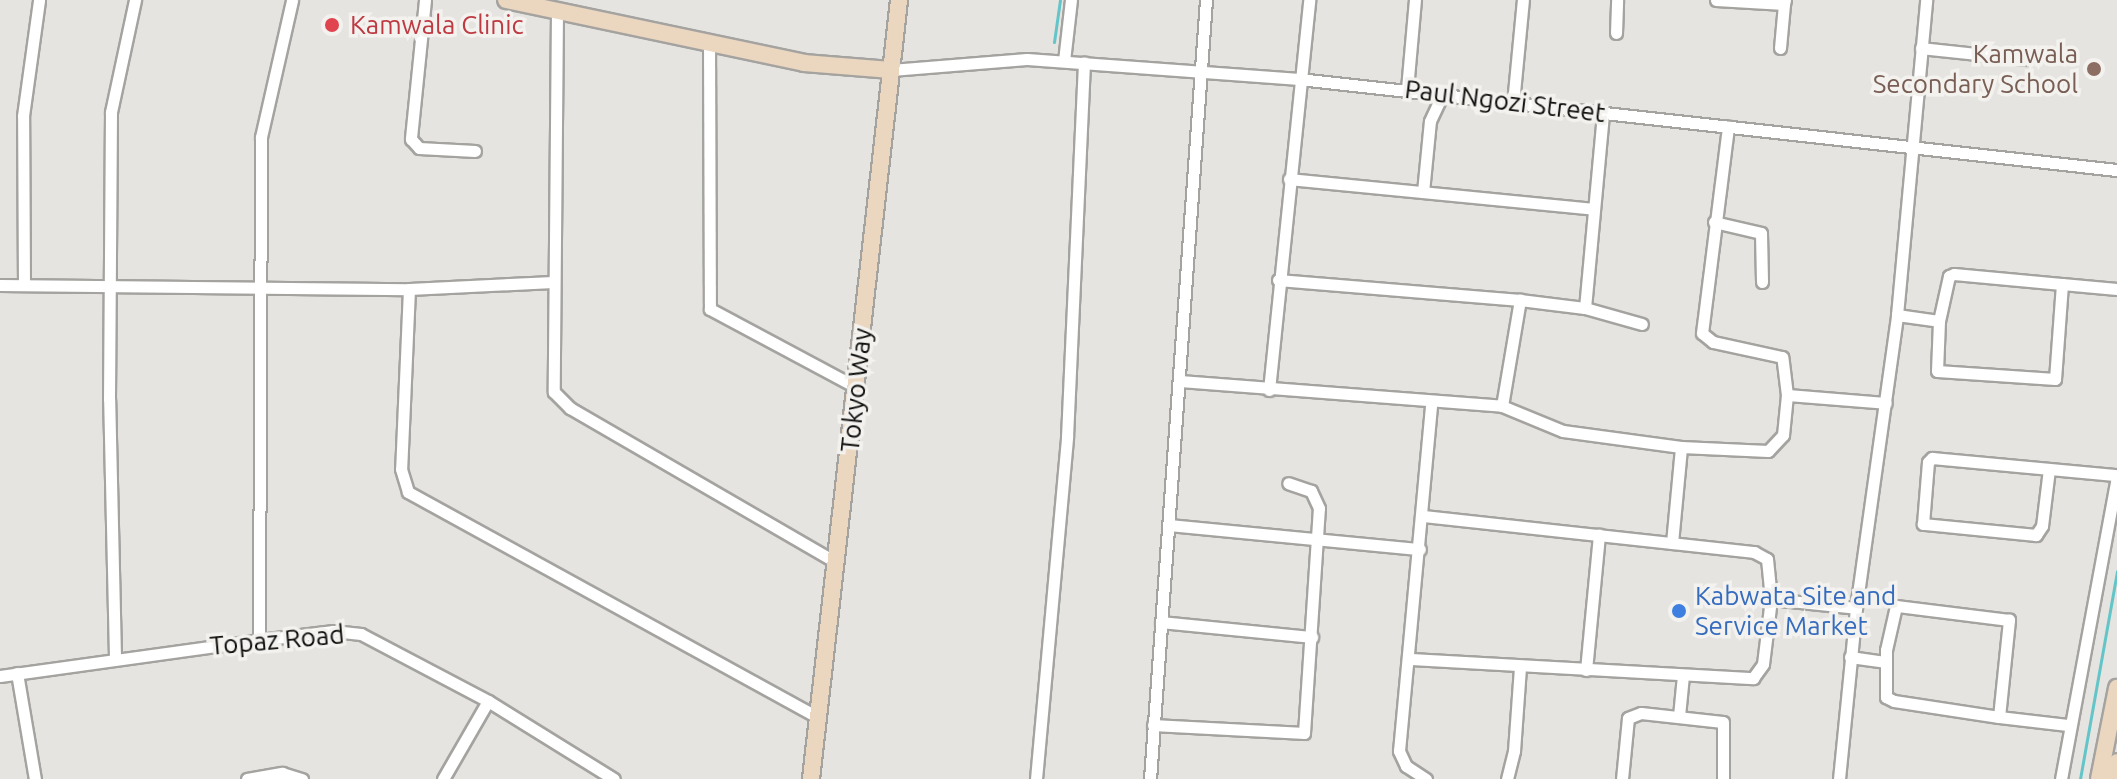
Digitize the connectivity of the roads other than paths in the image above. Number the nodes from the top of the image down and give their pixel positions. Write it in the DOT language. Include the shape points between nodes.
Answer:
graph roads {
  1 [pos="39,0"];
  2 [pos="135,0"];
  3 [pos="292,0"];
  4 [pos="425,0"];
  5 [pos="506,0"];
  6 [pos="899,0"];
  7 [pos="1071,0"];
  8 [pos="1206,0"];
  9 [pos="1309,0"];
  10 [pos="1415,0"];
  11 [pos="1523,0"];
  12 [pos="1617,0"];
  13 [pos="1716,0"];
  14 [pos="1926,0"];
  15 [pos="1785,2"];
  16 [pos="557,11"];
  17 [pos="1616,33"];
  18 [pos="709,41"];
  19 [pos="1780,48"];
  20 [pos="1921,48"];
  21 [pos="2024,59"];
  22 [pos="1064,61"];
  23 [pos="1084,62"];
  24 [pos="891,70"];
  25 [pos="1201,73"];
  26 [pos="1299,79"];
  27 [pos="1407,89"];
  28 [pos="1443,93"];
  29 [pos="1513,103"];
  30 [pos="1603,113"];
  31 [pos="1728,127"];
  32 [pos="1915,150"];
  33 [pos="475,151"];
  34 [pos="2117,170"];
  35 [pos="1289,179"];
  36 [pos="1423,192"];
  37 [pos="1594,209"];
  38 [pos="1714,222"];
  39 [pos="1278,280"];
  40 [pos="553,282"];
  41 [pos="1762,282"];
  42 [pos="109,284"];
  43 [pos="2062,284"];
  44 [pos="0,285"];
  45 [pos="24,285"];
  46 [pos="409,289"];
  47 [pos="2117,289"];
  48 [pos="258,290"];
  49 [pos="1520,300"];
  50 [pos="1585,308"];
  51 [pos="1897,315"];
  52 [pos="1939,321"];
  53 [pos="1642,324"];
  54 [pos="1180,381"];
  55 [pos="856,387"];
  56 [pos="1269,390"];
  57 [pos="1787,395"];
  58 [pos="1431,403"];
  59 [pos="1886,403"];
  60 [pos="1502,406"];
  61 [pos="1681,447"];
  62 [pos="2049,469"];
  63 [pos="2117,476"];
  64 [pos="1288,483"];
  65 [pos="1422,516"];
  66 [pos="1169,525"];
  67 [pos="1599,535"];
  68 [pos="1317,539"];
  69 [pos="1672,543"];
  70 [pos="1420,549"];
  71 [pos="836,562"];
  72 [pos="1771,599"];
  73 [pos="1856,608"];
  74 [pos="1161,622"];
  75 [pos="1312,637"];
  76 [pos="259,640"];
  77 [pos="115,657"];
  78 [pos="1850,657"];
  79 [pos="1411,659"];
  80 [pos="1885,662"];
  81 [pos="1520,668"];
  82 [pos="1586,670"];
  83 [pos="17,673"];
  84 [pos="1683,675"];
  85 [pos="0,676"];
  86 [pos="2117,688"];
  87 [pos="488,701"];
  88 [pos="816,716"];
  89 [pos="1679,716"];
  90 [pos="1999,717"];
  91 [pos="1153,725"];
  92 [pos="2068,725"];
  93 [pos="2117,762"];
  94 [pos="594,774"];
  95 [pos="35,779"];
  96 [pos="247,779"];
  97 [pos="302,779"];
  98 [pos="443,779"];
  99 [pos="614,779"];
  100 [pos="811,779"];
  101 [pos="1036,779"];
  102 [pos="1150,779"];
  103 [pos="1426,779"];
  104 [pos="1507,779"];
  105 [pos="1622,779"];
  106 [pos="1723,779"];
  107 [pos="1839,779"];
  108 [pos="2061,779"];
  109 [pos="2099,779"];
  110 [pos="2114,779"];
  1 -- 45 [label="street" via="23,116"];
  2 -- 42 [label="street" via="113,97"];
  3 -- 48 [label="street" via="261,137"];
  4 -- 33 [label="street" via="411,139 419,148"];
  5 -- 16 [label="main road"];
  6 -- 24 [label="main road, Tokyo Way"];
  7 -- 22 [label="street"];
  8 -- 25 [label="street"];
  9 -- 26 [label="street"];
  10 -- 27 [label="street"];
  11 -- 29 [label="street"];
  12 -- 17 [label="street"];
  13 -- 15 [label="street"];
  14 -- 20 [label="street"];
  15 -- 19 [label="street"];
  16 -- 18 [label="main road"];
  16 -- 40 [label="street"];
  18 -- 24 [label="main road" via="804,63"];
  18 -- 55 [label="street" via="710,309"];
  20 -- 21 [label="street"];
  20 -- 32 [label="street"];
  22 -- 23 [label="street, Paul Ngozi Street"];
  22 -- 24 [label="street, Paul Ngozi Street" via="990,58"];
  23 -- 25 [label="street, Paul Ngozi Street"];
  23 -- 101 [label="street" via="1067,437"];
  24 -- 55 [label="main road, Tokyo Way"];
  25 -- 26 [label="street, Paul Ngozi Street"];
  25 -- 54 [label="street"];
  26 -- 27 [label="street, Paul Ngozi Street"];
  26 -- 35 [label="street"];
  27 -- 28 [label="street, Paul Ngozi Street"];
  28 -- 29 [label="street, Paul Ngozi Street"];
  28 -- 36 [label="street" via="1430,121"];
  29 -- 30 [label="street, Paul Ngozi Street"];
  30 -- 31 [label="street, Paul Ngozi Street"];
  30 -- 37 [label="street"];
  31 -- 32 [label="street, Paul Ngozi Street"];
  31 -- 38 [label="street"];
  32 -- 34 [label="street, Paul Ngozi Street"];
  32 -- 51 [label="street"];
  35 -- 36 [label="street"];
  35 -- 39 [label="street"];
  36 -- 37 [label="street"];
  37 -- 50 [label="street"];
  38 -- 41 [label="street" via="1761,233"];
  38 -- 57 [label="street" via="1702,333 1713,342 1782,357"];
  39 -- 49 [label="street"];
  39 -- 56 [label="street"];
  40 -- 46 [label="street"];
  40 -- 71 [label="street" via="553,383 563,403"];
  42 -- 45 [label="street"];
  42 -- 48 [label="street"];
  42 -- 77 [label="street"];
  43 -- 47 [label="street"];
  43 -- 52 [label="street" via="1949,276"];
  43 -- 52 [label="street" via="2057,376 2051,381 1937,371"];
  44 -- 45 [label="street"];
  46 -- 48 [label="street"];
  46 -- 88 [label="street" via="401,469 408,492"];
  48 -- 76 [label="street"];
  49 -- 50 [label="street"];
  49 -- 60 [label="street"];
  50 -- 53 [label="street"];
  51 -- 52 [label="street"];
  51 -- 59 [label="street"];
  54 -- 56 [label="street"];
  54 -- 66 [label="street"];
  55 -- 71 [label="main road, Tokyo Way"];
  56 -- 58 [label="street"];
  57 -- 59 [label="street"];
  57 -- 61 [label="street" via="1783,435 1768,451"];
  58 -- 60 [label="street"];
  58 -- 65 [label="street"];
  59 -- 73 [label="street"];
  60 -- 61 [label="street" via="1563,431"];
  61 -- 69 [label="street"];
  62 -- 62 [label="street" via="2042,526 2036,535 1923,524 1932,458"];
  62 -- 63 [label="street"];
  63 -- 92 [label="street"];
  64 -- 68 [label="street" via="1317,497"];
  65 -- 67 [label="street"];
  65 -- 70 [label="street"];
  66 -- 68 [label="street"];
  66 -- 74 [label="street"];
  67 -- 69 [label="street"];
  67 -- 82 [label="street"];
  68 -- 70 [label="street"];
  68 -- 75 [label="street"];
  69 -- 72 [label="street" via="1762,554 1771,576"];
  70 -- 79 [label="street"];
  71 -- 88 [label="main road, Tokyo Way"];
  72 -- 73 [label="street"];
  72 -- 84 [label="street" via="1758,676"];
  73 -- 78 [label="street"];
  74 -- 75 [label="street"];
  74 -- 91 [label="street"];
  75 -- 91 [label="street" via="1304,733"];
  76 -- 77 [label="street, Topaz Road"];
  76 -- 87 [label="street, Topaz Road" via="333,631 361,634"];
  77 -- 83 [label="street, Topaz Road"];
  78 -- 80 [label="street"];
  78 -- 107 [label="street"];
  79 -- 81 [label="street"];
  79 -- 103 [label="street" via="1399,751 1406,766"];
  80 -- 90 [label="street" via="1886,697"];
  80 -- 90 [label="street" via="1896,606 2007,618"];
  81 -- 82 [label="street"];
  81 -- 104 [label="street"];
  82 -- 84 [label="street"];
  83 -- 85 [label="street, Topaz Road"];
  83 -- 95 [label="street"];
  84 -- 89 [label="street"];
  86 -- 109 [label="main road"];
  87 -- 94 [label="street, Topaz Road"];
  87 -- 98 [label="street"];
  88 -- 100 [label="main road, Tokyo Way"];
  89 -- 105 [label="street" via="1630,715"];
  89 -- 106 [label="street" via="1723,722"];
  90 -- 92 [label="street"];
  91 -- 102 [label="street"];
  92 -- 108 [label="street"];
  93 -- 110 [label="main road"];
  94 -- 99 [label="street, Topaz Road"];
  96 -- 97 [label="street" via="282,773"];
}
